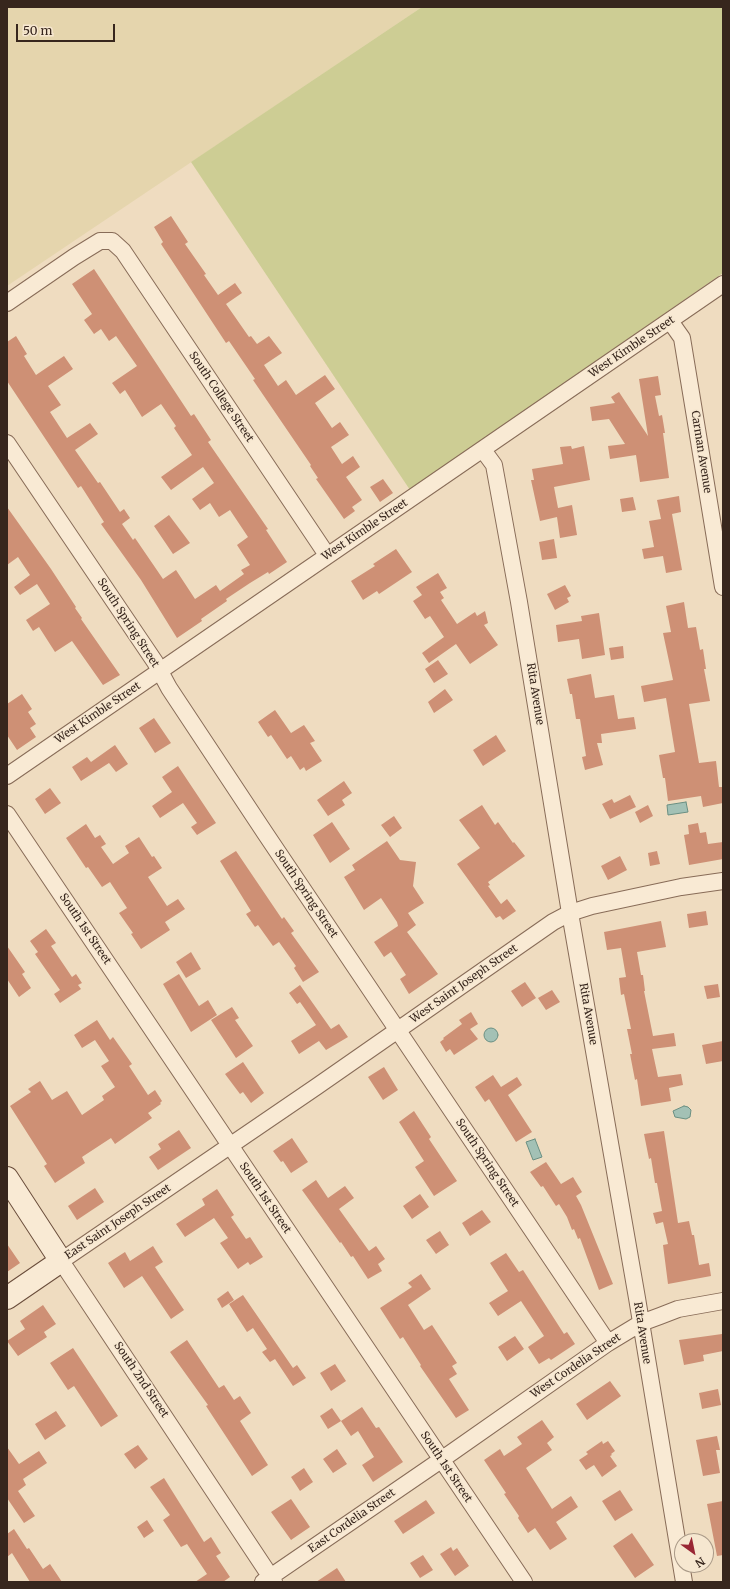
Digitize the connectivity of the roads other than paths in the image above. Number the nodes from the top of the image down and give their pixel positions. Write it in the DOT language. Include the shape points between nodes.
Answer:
graph roads {
  1 [pos="723,284"];
  2 [pos="7,303"];
  3 [pos="670,321"];
  4 [pos="7,443"];
  5 [pos="483,450"];
  6 [pos="327,555"];
  7 [pos="723,587"];
  8 [pos="159,671"];
  9 [pos="7,776"];
  10 [pos="7,814"];
  11 [pos="723,881"];
  12 [pos="570,913"];
  13 [pos="397,1030"];
  14 [pos="230,1146"];
  15 [pos="7,1178"];
  16 [pos="61,1261"];
  17 [pos="7,1298"];
  18 [pos="723,1301"];
  19 [pos="641,1324"];
  20 [pos="608,1343"];
  21 [pos="441,1460"];
  22 [pos="270,1580"];
  23 [pos="524,1582"];
  24 [pos="684,1582"];
  1 -- 3 [label="street, West Kimble Street"];
  2 -- 6 [label="street, South College Street" via="100,240 112,240 123,251"];
  3 -- 5 [label="street, West Kimble Street"];
  3 -- 7 [label="street, Carman Avenue" via="682,338"];
  4 -- 8 [label="street, South Spring Street"];
  5 -- 6 [label="street, West Kimble Street"];
  5 -- 12 [label="street, Rita Avenue" via="494,465"];
  6 -- 8 [label="street, West Kimble Street"];
  8 -- 9 [label="street, West Kimble Street"];
  8 -- 13 [label="street, South Spring Street"];
  10 -- 14 [label="street, South 1st Street"];
  11 -- 12 [label="street, West Saint Joseph Street" via="660,891"];
  12 -- 13 [label="street, West Saint Joseph Street" via="543,928"];
  12 -- 19 [label="street, Rita Avenue"];
  13 -- 14 [label="street, West Saint Joseph Street"];
  13 -- 20 [label="street, South Spring Street"];
  14 -- 16 [label="street, East Saint Joseph Street"];
  14 -- 21 [label="street, South 1st Street"];
  15 -- 16 [label="street, South 2nd Street"];
  16 -- 17 [label="street, East Saint Joseph Street"];
  16 -- 22 [label="street, South 2nd Street"];
  18 -- 19 [label="street, West Cordelia Street" via="678,1310"];
  19 -- 20 [label="street, West Cordelia Street"];
  19 -- 24 [label="street, Rita Avenue"];
  20 -- 21 [label="street, West Cordelia Street"];
  21 -- 22 [label="street, East Cordelia Street"];
  21 -- 23 [label="street, South 1st Street"];
}
